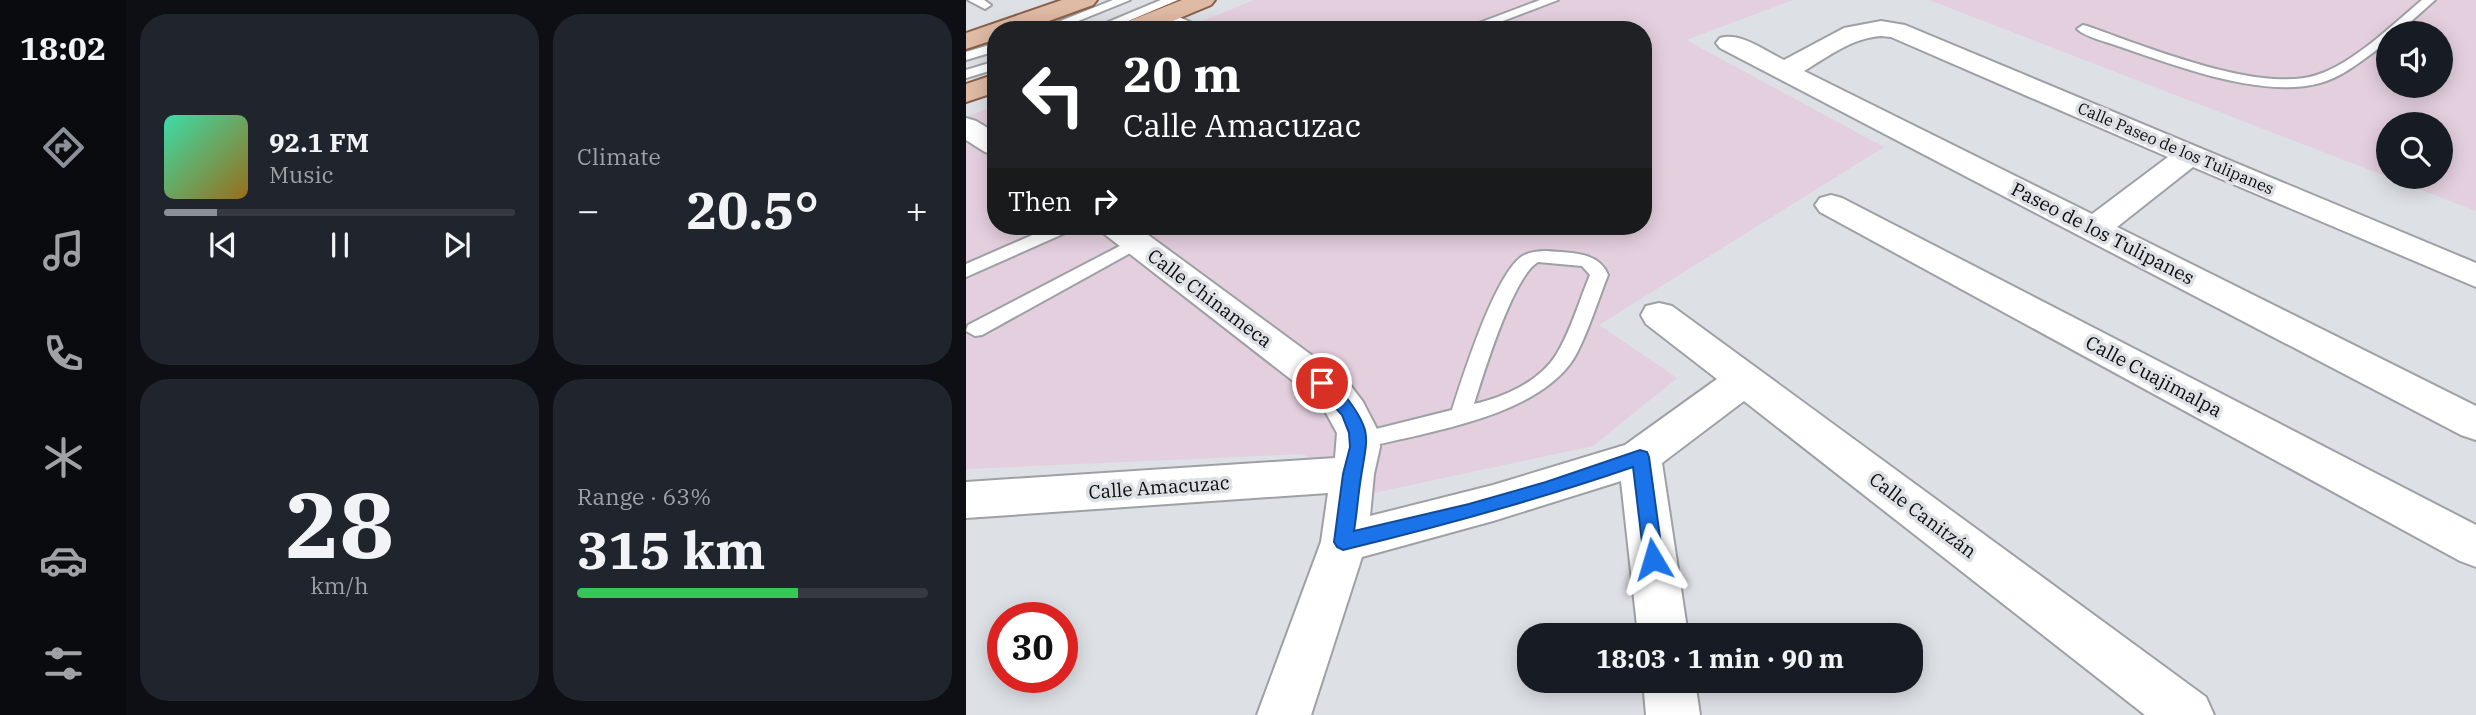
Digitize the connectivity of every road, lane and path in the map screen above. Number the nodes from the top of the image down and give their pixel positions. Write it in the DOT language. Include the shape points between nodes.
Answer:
graph roads {
  1 [pos="1085,0"];
  2 [pos="1124,0"];
  3 [pos="1203,0"];
  4 [pos="1552,0"];
  5 [pos="2429,0"];
  6 [pos="1169,7"];
  7 [pos="1047,21"];
  8 [pos="1124,21"];
  9 [pos="1144,21"];
  10 [pos="1186,21"];
  11 [pos="1492,21"];
  12 [pos="2405,21"];
  13 [pos="2083,29"];
  14 [pos="987,34"];
  15 [pos="966,41"];
  16 [pos="1729,43"];
  17 [pos="2376,43"];
  18 [pos="987,50"];
  19 [pos="966,57"];
  20 [pos="1787,70"];
  21 [pos="966,127"];
  22 [pos="987,140"];
  23 [pos="2192,154"];
  24 [pos="1831,205"];
  25 [pos="2094,228"];
  26 [pos="1046,235"];
  27 [pos="1124,235"];
  28 [pos="1127,235"];
  29 [pos="966,271"];
  30 [pos="2476,276"];
  31 [pos="1659,314"];
  32 [pos="975,331"];
  33 [pos="1745,379"];
  34 [pos="1461,414"];
  35 [pos="2476,424"];
  36 [pos="1356,457"];
  37 [pos="1640,457"];
  38 [pos="966,500"];
  39 [pos="1343,542"];
  40 [pos="2476,547"];
  41 [pos="1661,623"];
  42 [pos="1670,693"];
  43 [pos="2167,709"];
  44 [pos="1284,715"];
  45 [pos="1673,715"];
  1 -- 7 [label="main road"];
  2 -- 7 [label="lane"];
  3 -- 6 [label="main road"];
  4 -- 11 [label="lane"];
  5 -- 12 [label="lane"];
  6 -- 8 [label="lane"];
  6 -- 9 [label="main road"];
  6 -- 10 [label="lane"];
  13 -- 17 [label="lane" via="2193,66 2291,83 2325,77"];
  14 -- 15 [label="main road"];
  16 -- 20 [label="street, Paseo de los Tulipanes"];
  18 -- 19 [label="lane"];
  20 -- 23 [label="street, Calle Paseo de los Tulipanes" via="1857,30 1896,30"];
  20 -- 25 [label="street, Paseo de los Tulipanes"];
  21 -- 22 [label="street"];
  23 -- 25 [label="street"];
  23 -- 30 [label="street, Calle Paseo de los Tulipanes"];
  24 -- 40 [label="street, Calle Cuajimalpa"];
  25 -- 35 [label="street, Paseo de los Tulipanes"];
  26 -- 29 [label="lane"];
  27 -- 32 [label="lane"];
  28 -- 36 [label="street, Calle Chinameca" via="1334,393 1349,413"];
  31 -- 33 [label="street, Calle Canitzán"];
  33 -- 37 [label="street"];
  33 -- 43 [label="street, Calle Canitzán"];
  34 -- 34 [label="lane" via="1504,404 1547,377 1563,359 1600,275 1594,265 1540,256 1519,268"];
  34 -- 36 [label="lane"];
  36 -- 38 [label="street, Calle Amacuzac"];
  36 -- 39 [label="street, Calle Chinameca"];
  37 -- 39 [label="street" via="1469,512"];
  37 -- 41 [label="street"];
  39 -- 44 [label="street, Calle Chinameca"];
  42 -- 45 [label="street"];
}
